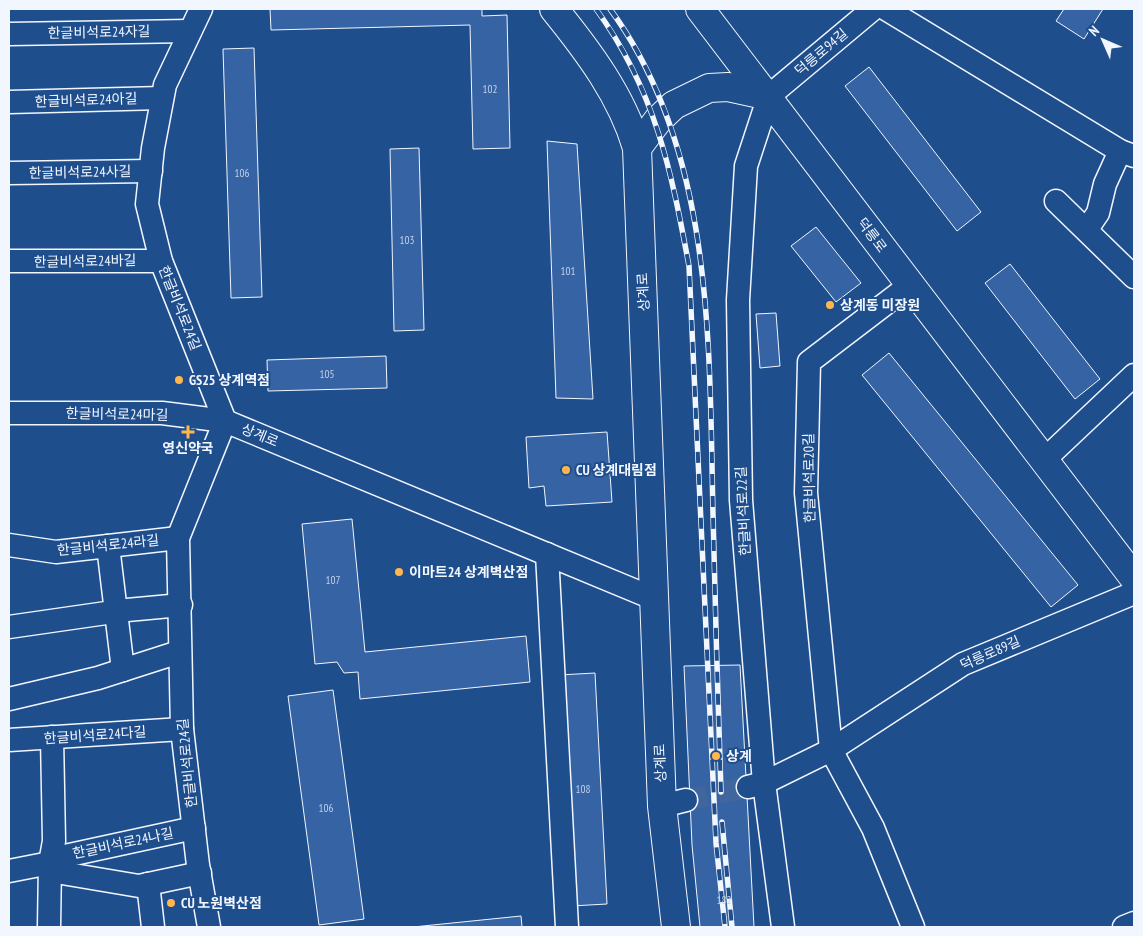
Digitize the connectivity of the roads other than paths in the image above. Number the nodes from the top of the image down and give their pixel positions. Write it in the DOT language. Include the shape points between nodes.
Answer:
graph roads {
  1 [pos="201,9"];
  2 [pos="554,9"];
  3 [pos="700,9"];
  4 [pos="873,9"];
  5 [pos="886,9"];
  6 [pos="190,31"];
  7 [pos="9,34"];
  8 [pos="769,96"];
  9 [pos="162,98"];
  10 [pos="9,102"];
  11 [pos="638,148"];
  12 [pos="1127,153"];
  13 [pos="151,170"];
  14 [pos="9,173"];
  15 [pos="1056,201"];
  16 [pos="1087,229"];
  17 [pos="161,261"];
  18 [pos="9,262"];
  19 [pos="1134,277"];
  20 [pos="910,285"];
  21 [pos="1134,375"];
  22 [pos="9,413"];
  23 [pos="225,421"];
  24 [pos="1043,461"];
  25 [pos="178,538"];
  26 [pos="9,545"];
  27 [pos="108,546"];
  28 [pos="547,554"];
  29 [pos="1134,578"];
  30 [pos="1134,593"];
  31 [pos="655,599"];
  32 [pos="180,605"];
  33 [pos="115,613"];
  34 [pos="9,627"];
  35 [pos="179,652"];
  36 [pos="123,670"];
  37 [pos="9,699"];
  38 [pos="182,729"];
  39 [pos="52,737"];
  40 [pos="9,740"];
  41 [pos="831,750"];
  42 [pos="756,785"];
  43 [pos="194,828"];
  44 [pos="51,864"];
  45 [pos="9,871"];
  46 [pos="200,873"];
  47 [pos="148,884"];
  48 [pos="1134,923"];
  49 [pos="49,927"];
  50 [pos="152,927"];
  51 [pos="209,927"];
  52 [pos="568,927"];
  53 [pos="676,927"];
  54 [pos="783,927"];
  55 [pos="912,927"];
  56 [pos="1124,927"];
  1 -- 6 [label="street, 한글비석로24길"];
  2 -- 11 [label="main road, 상계로" via="610,86 632,128"];
  3 -- 8 [label="main road, 덕릉로"];
  4 -- 8 [label="street, 덕릉로94길"];
  5 -- 12 [label="street"];
  6 -- 7 [label="street, 한글비석로24자길"];
  6 -- 9 [label="street, 한글비석로24길"];
  8 -- 11 [label="main road" via="728,87 709,88 674,105 658,120"];
  8 -- 20 [label="main road, 덕릉로"];
  8 -- 42 [label="street, 한글비석로22길" via="746,166 738,300 741,500"];
  9 -- 10 [label="street, 한글비석로24아길"];
  9 -- 13 [label="street, 한글비석로24길"];
  11 -- 31 [label="main road, 상계로"];
  12 -- 16 [label="street" via="1105,184 1098,213"];
  13 -- 14 [label="street, 한글비석로24사길"];
  13 -- 17 [label="street, 한글비석로24길" via="147,204"];
  15 -- 16 [label="street"];
  16 -- 19 [label="street"];
  17 -- 18 [label="street, 한글비석로24바길"];
  17 -- 23 [label="street, 한글비석로24길"];
  20 -- 24 [label="main road, 덕릉로"];
  20 -- 41 [label="street, 한글비석로20길" via="810,362 806,493"];
  21 -- 24 [label="street"];
  22 -- 23 [label="street, 한글비석로24마길" via="162,413"];
  23 -- 25 [label="street, 한글비석로24길"];
  23 -- 28 [label="street, 상계로"];
  24 -- 29 [label="main road, 덕릉로"];
  25 -- 27 [label="street, 한글비석로24라길"];
  25 -- 32 [label="street, 한글비석로24길"];
  26 -- 27 [label="street, 한글비석로24라길" via="56,552"];
  27 -- 33 [label="street"];
  28 -- 31 [label="street, 상계로"];
  28 -- 52 [label="street"];
  30 -- 41 [label="street, 덕릉로89길" via="963,664"];
  31 -- 53 [label="main road, 상계로" via="674,803"];
  32 -- 33 [label="street"];
  32 -- 35 [label="street, 한글비석로24길"];
  33 -- 34 [label="street"];
  33 -- 36 [label="street"];
  35 -- 36 [label="street"];
  35 -- 38 [label="street, 한글비석로24길"];
  36 -- 37 [label="street"];
  38 -- 39 [label="street, 한글비석로24다길"];
  38 -- 43 [label="street, 한글비석로24길"];
  39 -- 40 [label="street, 한글비석로24다길"];
  39 -- 44 [label="street, 한글비석로24나길" via="54,842"];
  41 -- 42 [label="street"];
  41 -- 55 [label="street, 한글비석로20길" via="873,828"];
  42 -- 54 [label="street, 한글비석로22길"];
  43 -- 44 [label="street, 한글비석로24나길"];
  43 -- 46 [label="street, 한글비석로24길"];
  44 -- 45 [label="street, 한글비석로24나길"];
  44 -- 47 [label="street" via="139,886"];
  44 -- 49 [label="street"];
  46 -- 47 [label="street"];
  46 -- 51 [label="street, 한글비석로24길"];
  47 -- 50 [label="street"];
  48 -- 56 [label="street"];
}
